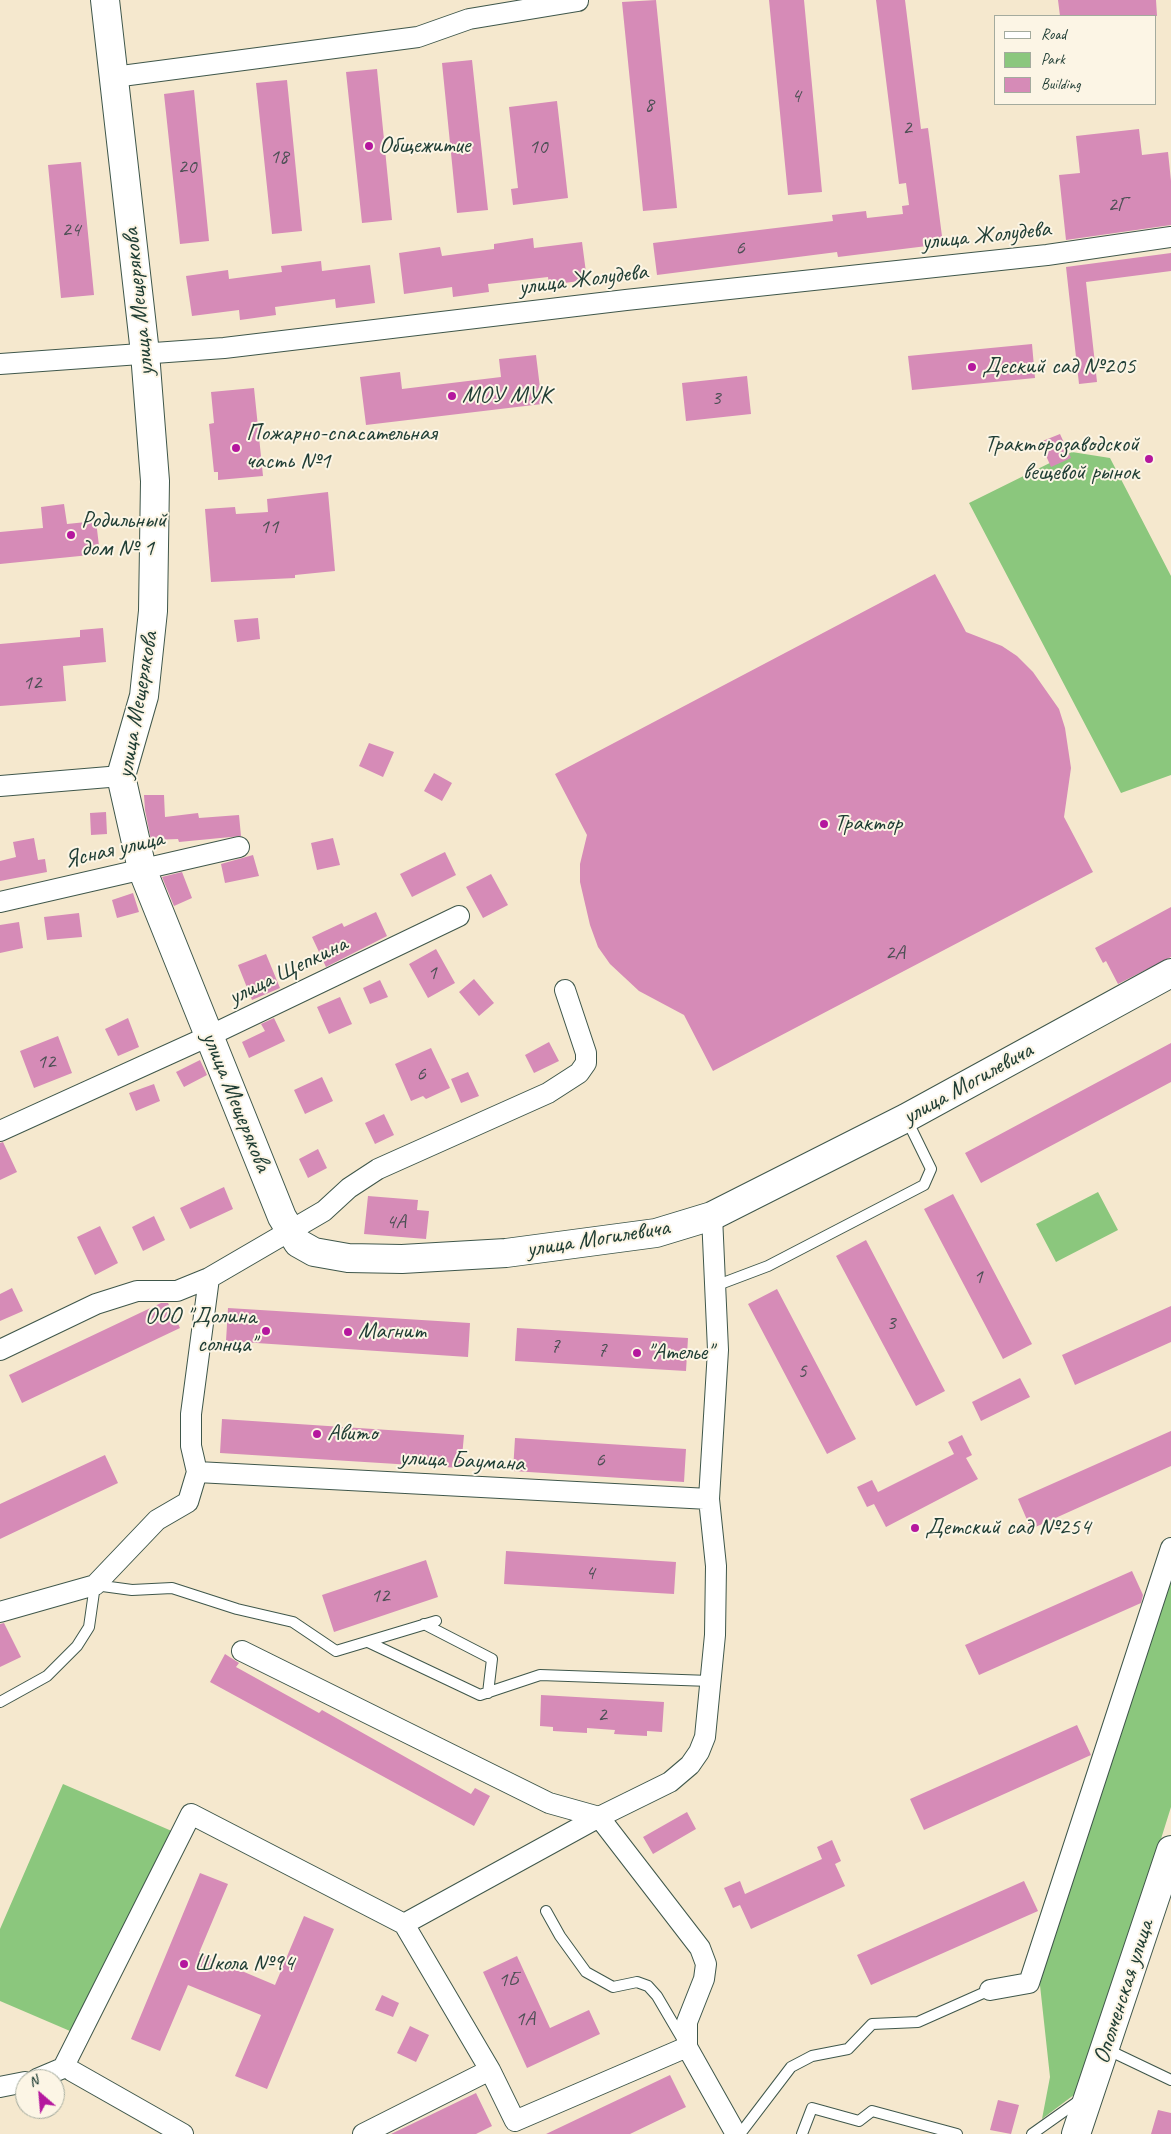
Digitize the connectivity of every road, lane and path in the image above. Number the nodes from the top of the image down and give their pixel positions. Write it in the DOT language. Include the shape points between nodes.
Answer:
graph roads {
  1 [pos="105,0"];
  2 [pos="578,2"];
  3 [pos="114,77"];
  4 [pos="1171,237"];
  5 [pos="145,353"];
  6 [pos="0,364"];
  7 [pos="120,776"];
  8 [pos="0,786"];
  9 [pos="240,847"];
  10 [pos="142,869"];
  11 [pos="0,902"];
  12 [pos="459,916"];
  13 [pos="1171,973"];
  14 [pos="565,990"];
  15 [pos="209,1036"];
  16 [pos="906,1118"];
  17 [pos="0,1131"];
  18 [pos="712,1216"];
  19 [pos="289,1231"];
  20 [pos="209,1278"];
  21 [pos="715,1286"];
  22 [pos="0,1350"];
  23 [pos="197,1472"];
  24 [pos="709,1498"];
  25 [pos="1171,1548"];
  26 [pos="95,1585"];
  27 [pos="0,1612"];
  28 [pos="436,1621"];
  29 [pos="424,1624"];
  30 [pos="368,1642"];
  31 [pos="242,1651"];
  32 [pos="710,1681"];
  33 [pos="488,1693"];
  34 [pos="0,1702"];
  35 [pos="599,1817"];
  36 [pos="1171,1850"];
  37 [pos="546,1911"];
  38 [pos="404,1924"];
  39 [pos="990,1990"];
  40 [pos="687,2048"];
  41 [pos="1105,2049"];
  42 [pos="61,2069"];
  43 [pos="490,2070"];
  44 [pos="72,2071"];
  45 [pos="1171,2080"];
  46 [pos="15,2084"];
  47 [pos="0,2087"];
  48 [pos="1090,2094"];
  49 [pos="1078,2133"];
  50 [pos="183,2134"];
  51 [pos="363,2134"];
  52 [pos="738,2134"];
  53 [pos="802,2134"];
  54 [pos="957,2134"];
  55 [pos="1032,2134"];
  1 -- 3 [label="main road, улица Мещерякова"];
  2 -- 3 [label="street" via="469,19 418,37"];
  3 -- 5 [label="main road, улица Мещерякова"];
  4 -- 5 [label="street, улица Жолудева" via="1047,255 224,348"];
  5 -- 6 [label="street, улица Жолудева"];
  5 -- 7 [label="main road, улица Мещерякова" via="155,481 153,611 144,696"];
  7 -- 8 [label="street"];
  7 -- 10 [label="main road, улица Мещерякова"];
  9 -- 10 [label="street, Ясная улица"];
  10 -- 11 [label="street, Ясная улица"];
  10 -- 15 [label="main road, улица Мещерякова"];
  12 -- 15 [label="street, улица Щепкина"];
  13 -- 16 [label="main road, улица Могилевича"];
  14 -- 19 [label="street" via="586,1053 586,1063 579,1073 548,1093 378,1169 349,1188 324,1211"];
  15 -- 17 [label="street, улица Щепкина"];
  15 -- 19 [label="main road, улица Мещерякова"];
  16 -- 18 [label="main road, улица Могилевича"];
  16 -- 21 [label="lane" via="931,1169 924,1185 768,1266"];
  18 -- 19 [label="main road, улица Могилевича" via="656,1233 602,1242 506,1253 402,1259 348,1258 314,1252 298,1243"];
  18 -- 21 [label="street"];
  19 -- 20 [label="street"];
  20 -- 22 [label="street" via="176,1291 137,1291 96,1304"];
  20 -- 23 [label="street" via="191,1414 191,1446"];
  21 -- 24 [label="street" via="718,1350"];
  23 -- 24 [label="street, улица Баумана"];
  23 -- 26 [label="street" via="188,1502 157,1520"];
  24 -- 32 [label="street" via="716,1566 715,1635"];
  25 -- 39 [label="street" via="1029,1983"];
  26 -- 27 [label="street"];
  26 -- 30 [label="lane" via="132,1590 172,1588 237,1609 293,1622 336,1651"];
  26 -- 34 [label="lane" via="89,1627 77,1646 47,1676"];
  28 -- 29 [label="lane"];
  29 -- 30 [label="lane"];
  29 -- 33 [label="lane" via="492,1659"];
  30 -- 33 [label="lane" via="480,1696"];
  31 -- 35 [label="street" via="549,1803"];
  32 -- 33 [label="lane" via="540,1675"];
  32 -- 35 [label="street" via="705,1737 690,1765 670,1782"];
  35 -- 38 [label="street"];
  35 -- 40 [label="street" via="700,1948 706,1964 704,1979 687,2022"];
  36 -- 41 [label="main road, Ополченская улица"];
  37 -- 40 [label="lane" via="586,1972 613,1987 637,1982 648,1986 658,1996"];
  38 -- 42 [label="street" via="191,1814"];
  38 -- 43 [label="street"];
  39 -- 52 [label="lane" via="918,2022 872,2024 848,2049 812,2056 791,2067"];
  40 -- 43 [label="street" via="516,2121"];
  40 -- 52 [label="street"];
  41 -- 45 [label="lane"];
  41 -- 48 [label="main road, Ополченская улица"];
  43 -- 51 [label="street"];
  44 -- 50 [label="street"];
  46 -- 47 [label="street"];
  48 -- 49 [label="main road, Ополченская улица"];
  48 -- 55 [label="lane"];
  53 -- 54 [label="lane" via="812,2108 859,2121 872,2111"];
}
